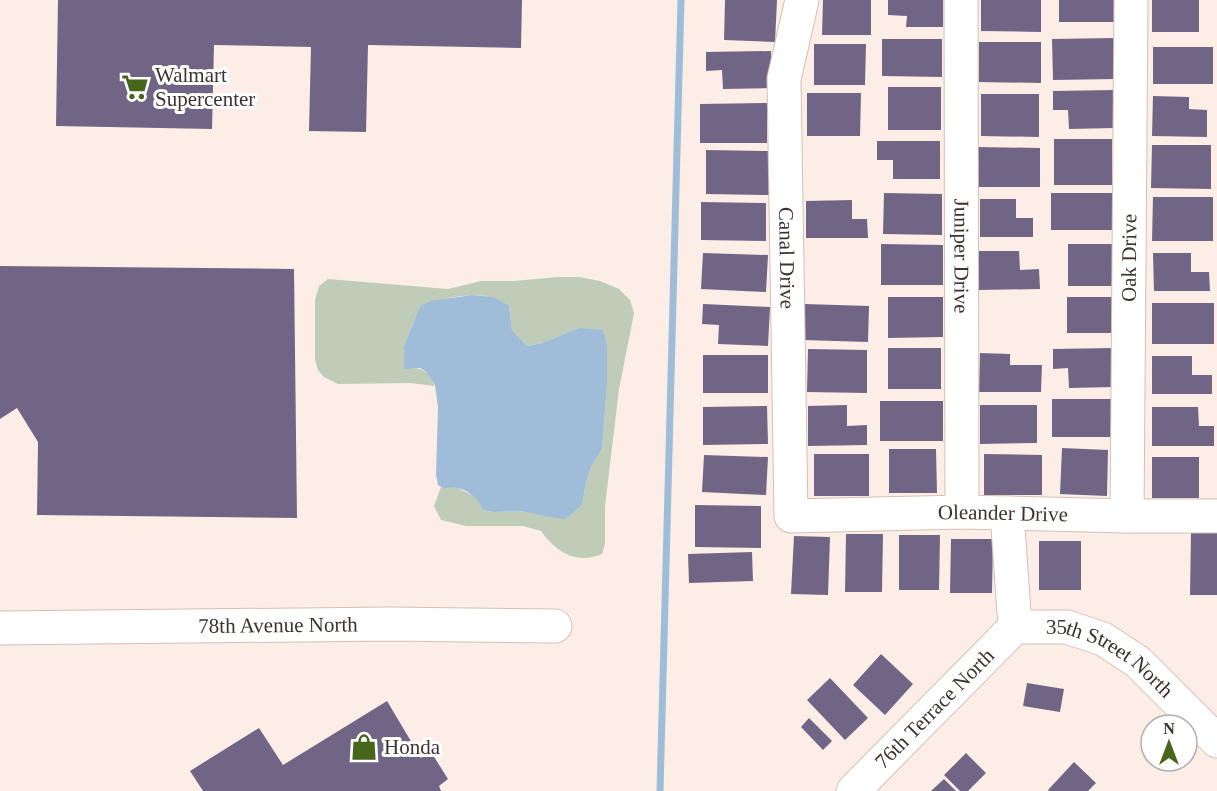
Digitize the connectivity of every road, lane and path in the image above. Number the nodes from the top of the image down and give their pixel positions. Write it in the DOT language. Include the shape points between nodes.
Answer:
graph roads {
  1 [pos="802,0"];
  2 [pos="961,0"];
  3 [pos="1131,0"];
  4 [pos="962,512"];
  5 [pos="1007,513"];
  6 [pos="791,516"];
  7 [pos="1127,516"];
  8 [pos="1217,516"];
  9 [pos="555,626"];
  10 [pos="1015,627"];
  11 [pos="0,628"];
  12 [pos="1217,741"];
  13 [pos="853,791"];
  1 -- 6 [label="street, Canal Drive" via="784,79"];
  2 -- 4 [label="street, Juniper Drive"];
  3 -- 7 [label="street, Oak Drive"];
  4 -- 5 [label="street, Oleander Drive"];
  4 -- 6 [label="street, Oleander Drive"];
  5 -- 7 [label="street, Oleander Drive"];
  5 -- 10 [label="street"];
  7 -- 8 [label="street, Oleander Drive"];
  9 -- 11 [label="street, 78th Avenue North"];
  10 -- 12 [label="street, 35th Street North" via="1067,627 1103,639 1138,662"];
  10 -- 13 [label="street, 76th Terrace North"];
}
